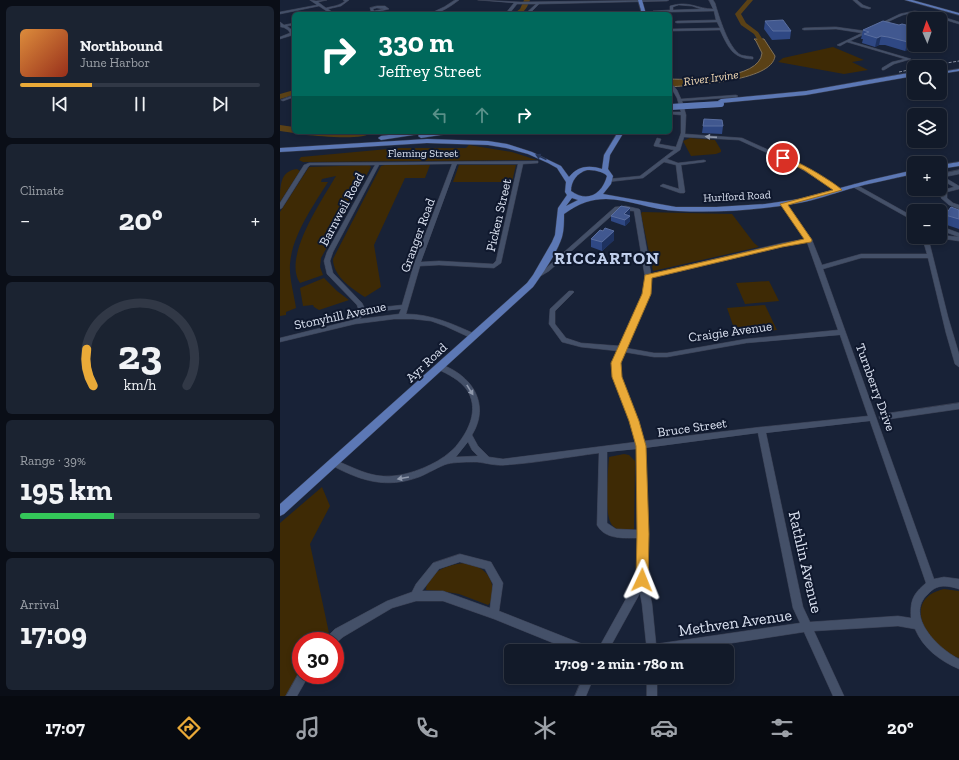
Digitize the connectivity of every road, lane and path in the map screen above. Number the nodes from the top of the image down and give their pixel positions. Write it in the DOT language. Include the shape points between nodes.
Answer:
graph roads {
  1 [pos="325,0"];
  2 [pos="346,0"];
  3 [pos="457,0"];
  4 [pos="480,0"];
  5 [pos="651,0"];
  6 [pos="667,0"];
  7 [pos="703,0"];
  8 [pos="711,0"];
  9 [pos="854,0"];
  10 [pos="907,0"];
  11 [pos="313,1"];
  12 [pos="628,1"];
  13 [pos="640,1"];
  14 [pos="516,3"];
  15 [pos="538,3"];
  16 [pos="320,5"];
  17 [pos="869,8"];
  18 [pos="325,9"];
  19 [pos="704,10"];
  20 [pos="715,10"];
  21 [pos="655,11"];
  22 [pos="672,11"];
  23 [pos="689,11"];
  24 [pos="329,12"];
  25 [pos="436,12"];
  26 [pos="509,12"];
  27 [pos="529,12"];
  28 [pos="643,12"];
  29 [pos="280,13"];
  30 [pos="959,14"];
  31 [pos="718,21"];
  32 [pos="677,22"];
  33 [pos="694,22"];
  34 [pos="959,23"];
  35 [pos="292,24"];
  36 [pos="281,25"];
  37 [pos="722,29"];
  38 [pos="804,29"];
  39 [pos="292,30"];
  40 [pos="672,30"];
  41 [pos="864,32"];
  42 [pos="292,33"];
  43 [pos="280,38"];
  44 [pos="847,41"];
  45 [pos="839,45"];
  46 [pos="752,58"];
  47 [pos="959,67"];
  48 [pos="947,68"];
  49 [pos="883,69"];
  50 [pos="959,70"];
  51 [pos="947,72"];
  52 [pos="907,75"];
  53 [pos="907,79"];
  54 [pos="672,85"];
  55 [pos="736,96"];
  56 [pos="292,97"];
  57 [pos="282,100"];
  58 [pos="679,100"];
  59 [pos="721,103"];
  60 [pos="672,104"];
  61 [pos="672,107"];
  62 [pos="672,113"];
  63 [pos="683,113"];
  64 [pos="403,134"];
  65 [pos="411,134"];
  66 [pos="433,134"];
  67 [pos="620,134"];
  68 [pos="682,135"];
  69 [pos="377,139"];
  70 [pos="660,139"];
  71 [pos="280,147"];
  72 [pos="319,148"];
  73 [pos="678,149"];
  74 [pos="280,150"];
  75 [pos="607,155"];
  76 [pos="600,159"];
  77 [pos="664,160"];
  78 [pos="704,161"];
  79 [pos="536,162"];
  80 [pos="378,163"];
  81 [pos="455,163"];
  82 [pos="521,163"];
  83 [pos="594,164"];
  84 [pos="678,164"];
  85 [pos="959,164"];
  86 [pos="947,166"];
  87 [pos="584,169"];
  88 [pos="959,172"];
  89 [pos="907,174"];
  90 [pos="947,176"];
  91 [pos="608,179"];
  92 [pos="947,181"];
  93 [pos="569,182"];
  94 [pos="663,186"];
  95 [pos="855,186"];
  96 [pos="839,190"];
  97 [pos="947,191"];
  98 [pos="571,194"];
  99 [pos="597,196"];
  100 [pos="944,196"];
  101 [pos="587,198"];
  102 [pos="629,200"];
  103 [pos="784,204"];
  104 [pos="280,207"];
  105 [pos="959,207"];
  106 [pos="560,214"];
  107 [pos="907,215"];
  108 [pos="947,231"];
  109 [pos="959,235"];
  110 [pos="947,238"];
  111 [pos="959,239"];
  112 [pos="809,240"];
  113 [pos="927,244"];
  114 [pos="551,252"];
  115 [pos="564,255"];
  116 [pos="930,256"];
  117 [pos="417,264"];
  118 [pos="820,268"];
  119 [pos="537,276"];
  120 [pos="648,277"];
  121 [pos="571,292"];
  122 [pos="404,307"];
  123 [pos="362,311"];
  124 [pos="402,316"];
  125 [pos="356,322"];
  126 [pos="843,332"];
  127 [pos="473,336"];
  128 [pos="280,340"];
  129 [pos="621,349"];
  130 [pos="959,364"];
  131 [pos="440,367"];
  132 [pos="959,406"];
  133 [pos="883,417"];
  134 [pos="873,418"];
  135 [pos="761,430"];
  136 [pos="468,435"];
  137 [pos="641,446"];
  138 [pos="603,450"];
  139 [pos="488,460"];
  140 [pos="443,461"];
  141 [pos="334,463"];
  142 [pos="280,512"];
  143 [pos="643,534"];
  144 [pos="642,580"];
  145 [pos="932,584"];
  146 [pos="959,584"];
  147 [pos="416,596"];
  148 [pos="494,614"];
  149 [pos="917,624"];
  150 [pos="806,627"];
  151 [pos="339,632"];
  152 [pos="569,644"];
  153 [pos="606,644"];
  154 [pos="651,644"];
  155 [pos="697,644"];
  156 [pos="959,664"];
  157 [pos="300,684"];
  158 [pos="586,684"];
  159 [pos="652,684"];
  160 [pos="296,694"];
  161 [pos="580,696"];
  162 [pos="652,696"];
  163 [pos="839,696"];
  1 -- 11 [label="street"];
  2 -- 18 [label="street" via="339,6"];
  3 -- 25 [label="street"];
  4 -- 14 [label="street"];
  5 -- 6 [label="street"];
  5 -- 13 [label="street"];
  7 -- 8 [label="street"];
  8 -- 20 [label="street"];
  9 -- 17 [label="street"];
  10 -- 30 [label="main road"];
  11 -- 16 [label="street"];
  12 -- 13 [label="street"];
  12 -- 15 [label="street"];
  13 -- 28 [label="main road"];
  14 -- 15 [label="street"];
  14 -- 26 [label="street"];
  15 -- 27 [label="street"];
  16 -- 18 [label="street"];
  16 -- 29 [label="street"];
  18 -- 24 [label="street"];
  19 -- 20 [label="street"];
  19 -- 22 [label="street" via="695,5 672,5"];
  19 -- 23 [label="street"];
  20 -- 31 [label="street"];
  21 -- 22 [label="street"];
  22 -- 23 [label="street"];
  23 -- 33 [label="street"];
  31 -- 33 [label="street"];
  31 -- 37 [label="street"];
  32 -- 33 [label="street"];
  34 -- 41 [label="street" via="923,13 908,13"];
  35 -- 36 [label="street"];
  36 -- 39 [label="street"];
  37 -- 40 [label="street"];
  37 -- 46 [label="street" via="738,55"];
  38 -- 41 [label="street" via="836,28"];
  41 -- 44 [label="street"];
  42 -- 43 [label="street"];
  44 -- 45 [label="street"];
  44 -- 49 [label="street" via="909,59"];
  47 -- 48 [label="main road"];
  50 -- 51 [label="main road"];
  52 -- 59 [label="main road" via="806,93"];
  53 -- 59 [label="main road" via="809,96"];
  54 -- 58 [label="street"];
  55 -- 58 [label="street"];
  56 -- 57 [label="street"];
  58 -- 63 [label="street"];
  59 -- 60 [label="main road"];
  59 -- 61 [label="main road, bridge"];
  62 -- 63 [label="street"];
  63 -- 68 [label="street"];
  64 -- 69 [label="main road"];
  65 -- 69 [label="main road"];
  66 -- 72 [label="main road"];
  67 -- 75 [label="main road"];
  68 -- 73 [label="street"];
  96 -- 68 [label="street, one-way" via="800,166 740,139"];
  69 -- 71 [label="main road"];
  70 -- 73 [label="street" via="656,146"];
  72 -- 74 [label="main road"];
  93 -- 72 [label="main road, one-way" via="558,167 550,162 530,153 488,143 427,141"];
  73 -- 77 [label="street"];
  75 -- 76 [label="main road"];
  75 -- 91 [label="main road" via="605,165"];
  77 -- 84 [label="street"];
  77 -- 91 [label="street" via="641,177"];
  78 -- 84 [label="street"];
  79 -- 82 [label="street, Fleming Street"];
  80 -- 81 [label="street, Fleming Street"];
  80 -- 104 [label="street, Fleming Street" via="309,164"];
  80 -- 123 [label="street, Barnweil Road" via="327,261 330,274 360,304"];
  81 -- 82 [label="street, Fleming Street"];
  81 -- 117 [label="street, Granger Road"];
  82 -- 117 [label="street, Picken Street" via="499,262 494,266"];
  83 -- 87 [label="main road"];
  84 -- 94 [label="street" via="682,192"];
  85 -- 86 [label="main road"];
  87 -- 91 [label="main road" via="598,169"];
  87 -- 93 [label="main road" via="575,174"];
  88 -- 90 [label="street"];
  89 -- 95 [label="main road, Hurlford Road"];
  91 -- 99 [label="main road" via="604,192"];
  91 -- 102 [label="main road, Hurlford Road" via="614,194"];
  92 -- 97 [label="street" via="958,188"];
  93 -- 98 [label="main road" via="567,188"];
  95 -- 96 [label="main road, Hurlford Road"];
  95 -- 107 [label="street"];
  96 -- 103 [label="main road, Hurlford Road"];
  98 -- 101 [label="main road"];
  98 -- 106 [label="main road, Ayr Road" via="561,208"];
  99 -- 101 [label="main road"];
  99 -- 102 [label="main road, Hurlford Road"];
  100 -- 105 [label="street" via="951,204"];
  101 -- 106 [label="main road"];
  102 -- 103 [label="main road, Hurlford Road" via="659,207 696,209"];
  103 -- 112 [label="street, Turnberry Drive"];
  106 -- 114 [label="main road, Ayr Road" via="559,236"];
  108 -- 109 [label="street"];
  110 -- 111 [label="street"];
  112 -- 118 [label="street, Turnberry Drive"];
  112 -- 120 [label="street"];
  113 -- 116 [label="street"];
  114 -- 115 [label="street"];
  114 -- 119 [label="main road, Ayr Road"];
  115 -- 119 [label="street"];
  115 -- 120 [label="street" via="617,208 637,210"];
  116 -- 118 [label="street" via="861,256"];
  116 -- 130 [label="street" via="950,339"];
  117 -- 122 [label="street, Granger Road"];
  118 -- 126 [label="street, Turnberry Drive"];
  119 -- 127 [label="main road, Ayr Road"];
  120 -- 129 [label="street" via="646,294"];
  121 -- 129 [label="street, Craigie Avenue" via="552,310 552,324 564,340 581,345"];
  122 -- 123 [label="street, Stonyhill Avenue"];
  122 -- 124 [label="street, Granger Road"];
  123 -- 125 [label="street"];
  124 -- 125 [label="street, Stonyhill Avenue"];
  124 -- 127 [label="street, Stonyhill Avenue" via="432,319"];
  125 -- 128 [label="street, Stonyhill Avenue"];
  126 -- 129 [label="street, Craigie Avenue" via="746,341 668,354 645,354"];
  126 -- 134 [label="street, Turnberry Drive"];
  127 -- 131 [label="main road, Ayr Road"];
  129 -- 137 [label="street" via="616,363 617,377"];
  131 -- 136 [label="street, one-way" via="463,380 472,390 477,406 477,419"];
  131 -- 141 [label="main road, Ayr Road"];
  132 -- 133 [label="street"];
  134 -- 135 [label="street, Bruce Street"];
  134 -- 145 [label="street, Turnberry Drive"];
  135 -- 137 [label="street, Bruce Street"];
  135 -- 150 [label="street, Rathlin Avenue" via="798,608"];
  136 -- 139 [label="street" via="474,448"];
  136 -- 140 [label="street" via="454,454"];
  137 -- 138 [label="street, Bruce Street"];
  137 -- 143 [label="street"];
  138 -- 139 [label="street, Bruce Street" via="503,462"];
  138 -- 143 [label="street" via="602,525 613,534"];
  139 -- 140 [label="street, Bruce Street"];
  140 -- 141 [label="street, one-way" via="412,476 389,480 360,476"];
  141 -- 142 [label="main road, Ayr Road"];
  143 -- 144 [label="street"];
  144 -- 153 [label="street"];
  144 -- 154 [label="street"];
  145 -- 146 [label="street"];
  145 -- 149 [label="street" via="922,590 916,599 914,611"];
  147 -- 148 [label="street" via="443,596"];
  147 -- 148 [label="street" via="419,586 436,566 460,558 488,565 498,583"];
  147 -- 151 [label="street" via="390,604"];
  148 -- 152 [label="street"];
  149 -- 150 [label="street, Methven Avenue" via="898,621"];
  149 -- 156 [label="street" via="932,647"];
  150 -- 155 [label="street, Methven Avenue"];
  150 -- 163 [label="street, Rathlin Avenue"];
  157 -- 160 [label="street"];
  158 -- 161 [label="street"];
  159 -- 162 [label="street"];
}
